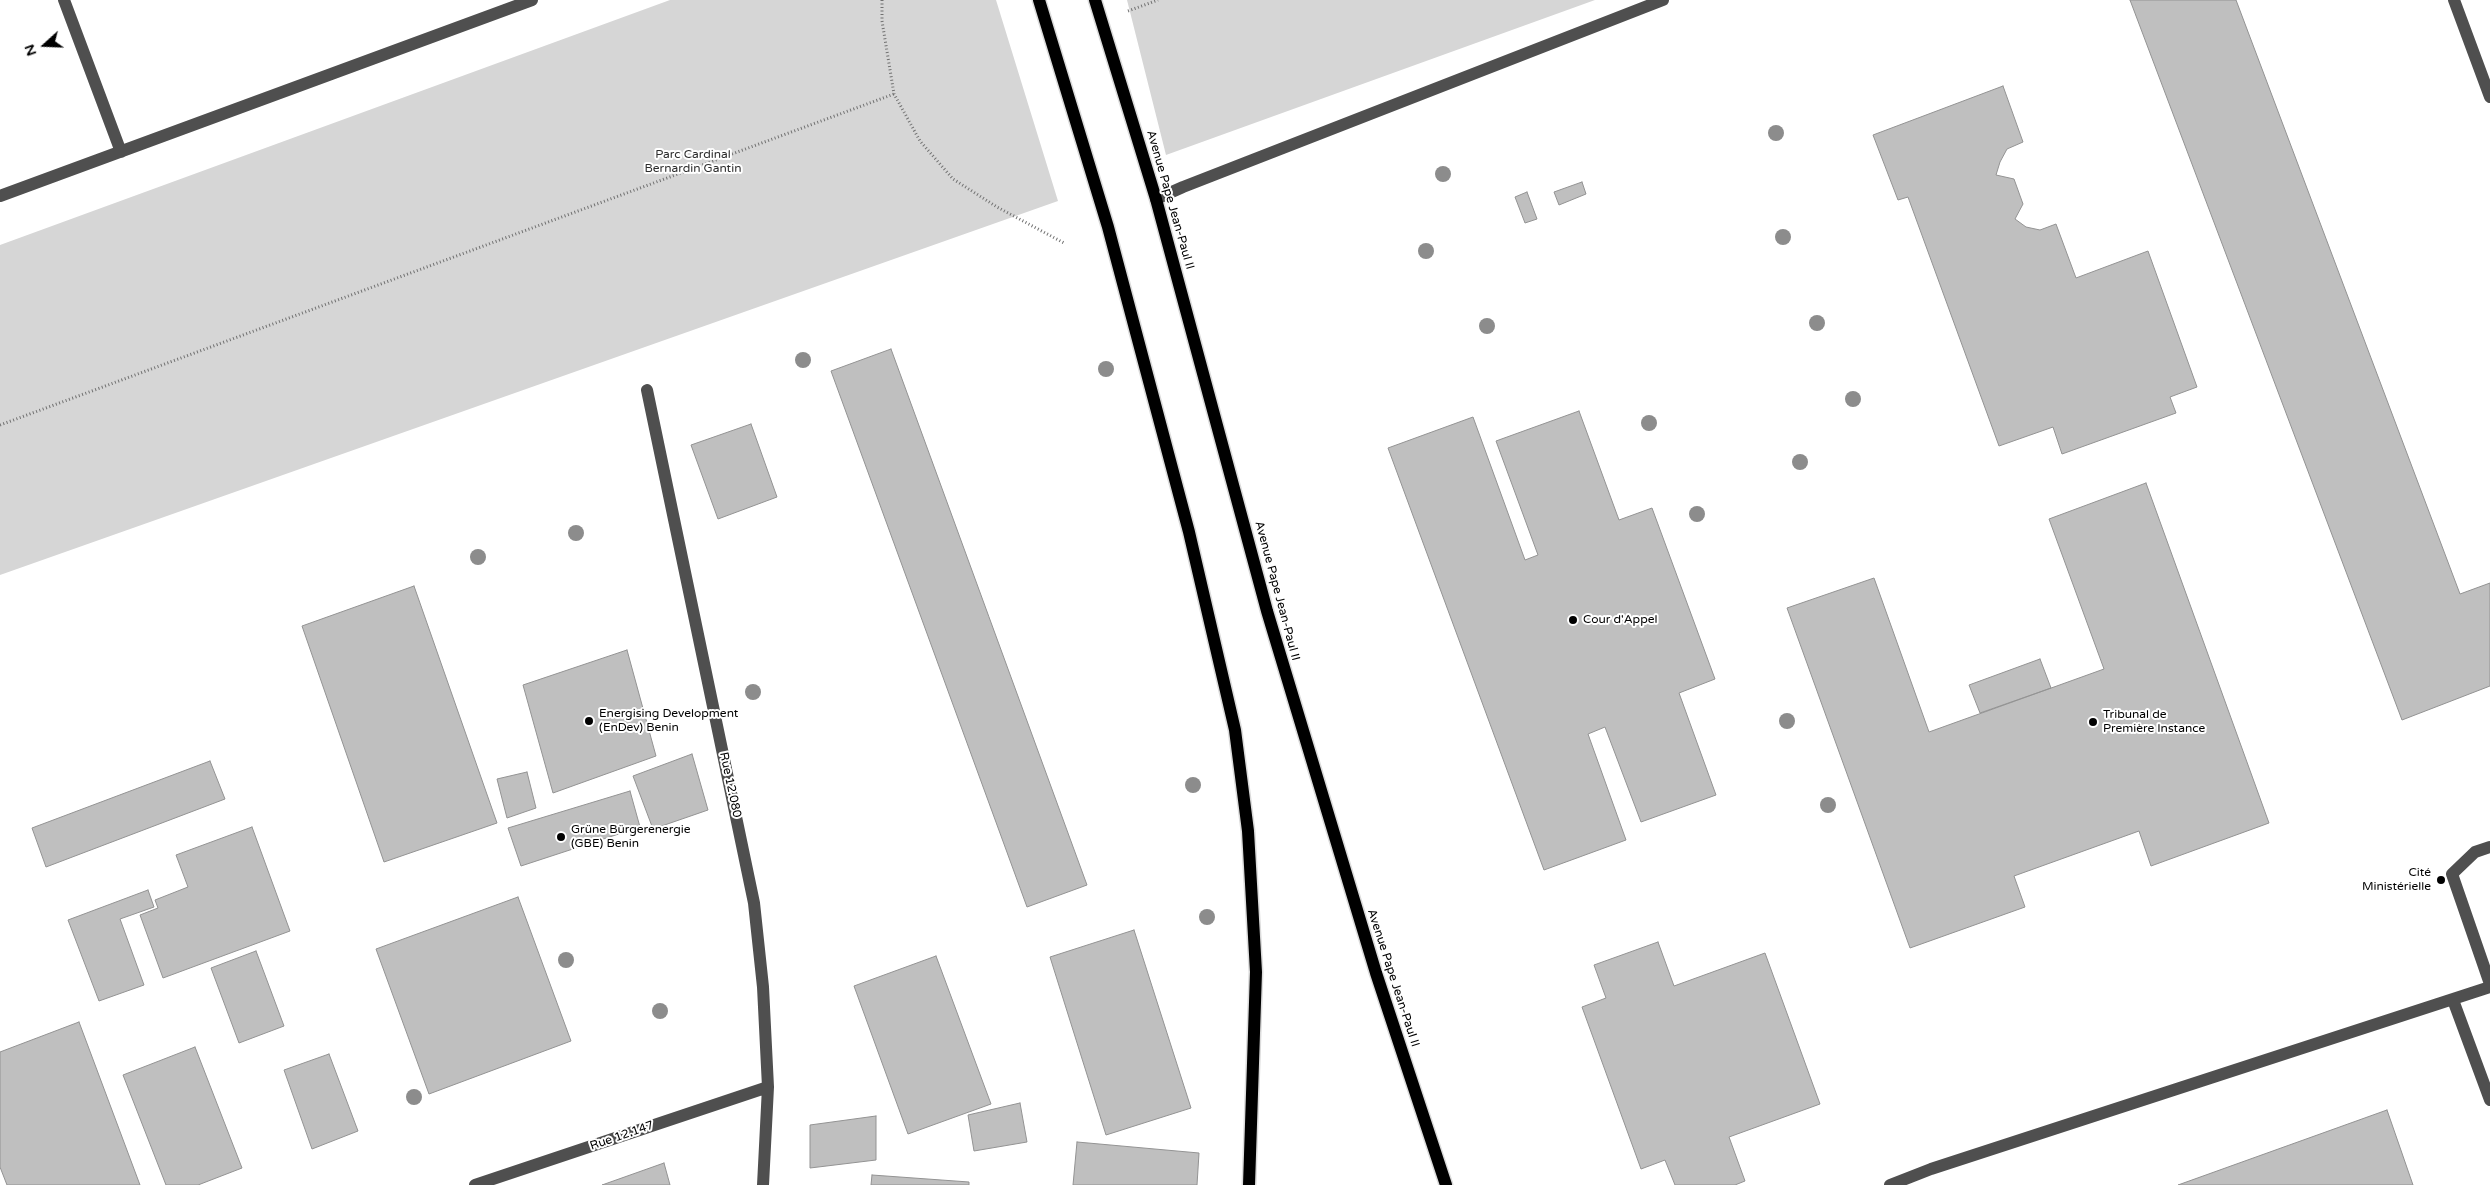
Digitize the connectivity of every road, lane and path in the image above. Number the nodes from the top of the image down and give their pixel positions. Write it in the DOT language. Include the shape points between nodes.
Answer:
graph roads {
  1 [pos="64,0"];
  2 [pos="532,0"];
  3 [pos="882,0"];
  4 [pos="1039,0"];
  5 [pos="1095,0"];
  6 [pos="1663,0"];
  7 [pos="2454,0"];
  8 [pos="894,94"];
  9 [pos="2490,97"];
  10 [pos="120,152"];
  11 [pos="0,196"];
  12 [pos="1156,199"];
  13 [pos="1064,243"];
  14 [pos="647,390"];
  15 [pos="0,425"];
  16 [pos="2490,847"];
  17 [pos="2490,985"];
  18 [pos="2453,1000"];
  19 [pos="768,1087"];
  20 [pos="2490,1100"];
  21 [pos="475,1185"];
  22 [pos="763,1185"];
  23 [pos="1249,1185"];
  24 [pos="1446,1185"];
  25 [pos="1890,1185"];
  1 -- 10 [label="street"];
  2 -- 10 [label="street"];
  3 -- 8 [label="path" via="882,21"];
  4 -- 23 [label="main road" via="1108,227 1191,541 1235,730 1248,831 1256,972"];
  5 -- 12 [label="main road, Avenue Pape Jean-Paul II"];
  6 -- 12 [label="street"];
  7 -- 9 [label="street"];
  8 -- 13 [label="path" via="920,141 953,179 996,207"];
  8 -- 15 [label="path"];
  10 -- 11 [label="street"];
  12 -- 24 [label="main road, Avenue Pape Jean-Paul II" via="1270,620 1376,973"];
  14 -- 19 [label="street, Rue 12.080" via="754,903 763,987"];
  16 -- 17 [label="street" via="2475,852 2452,874"];
  17 -- 18 [label="street"];
  18 -- 20 [label="street"];
  18 -- 25 [label="street"];
  19 -- 21 [label="street, Rue 12.147"];
  19 -- 22 [label="street, Rue 12.080"];
}
